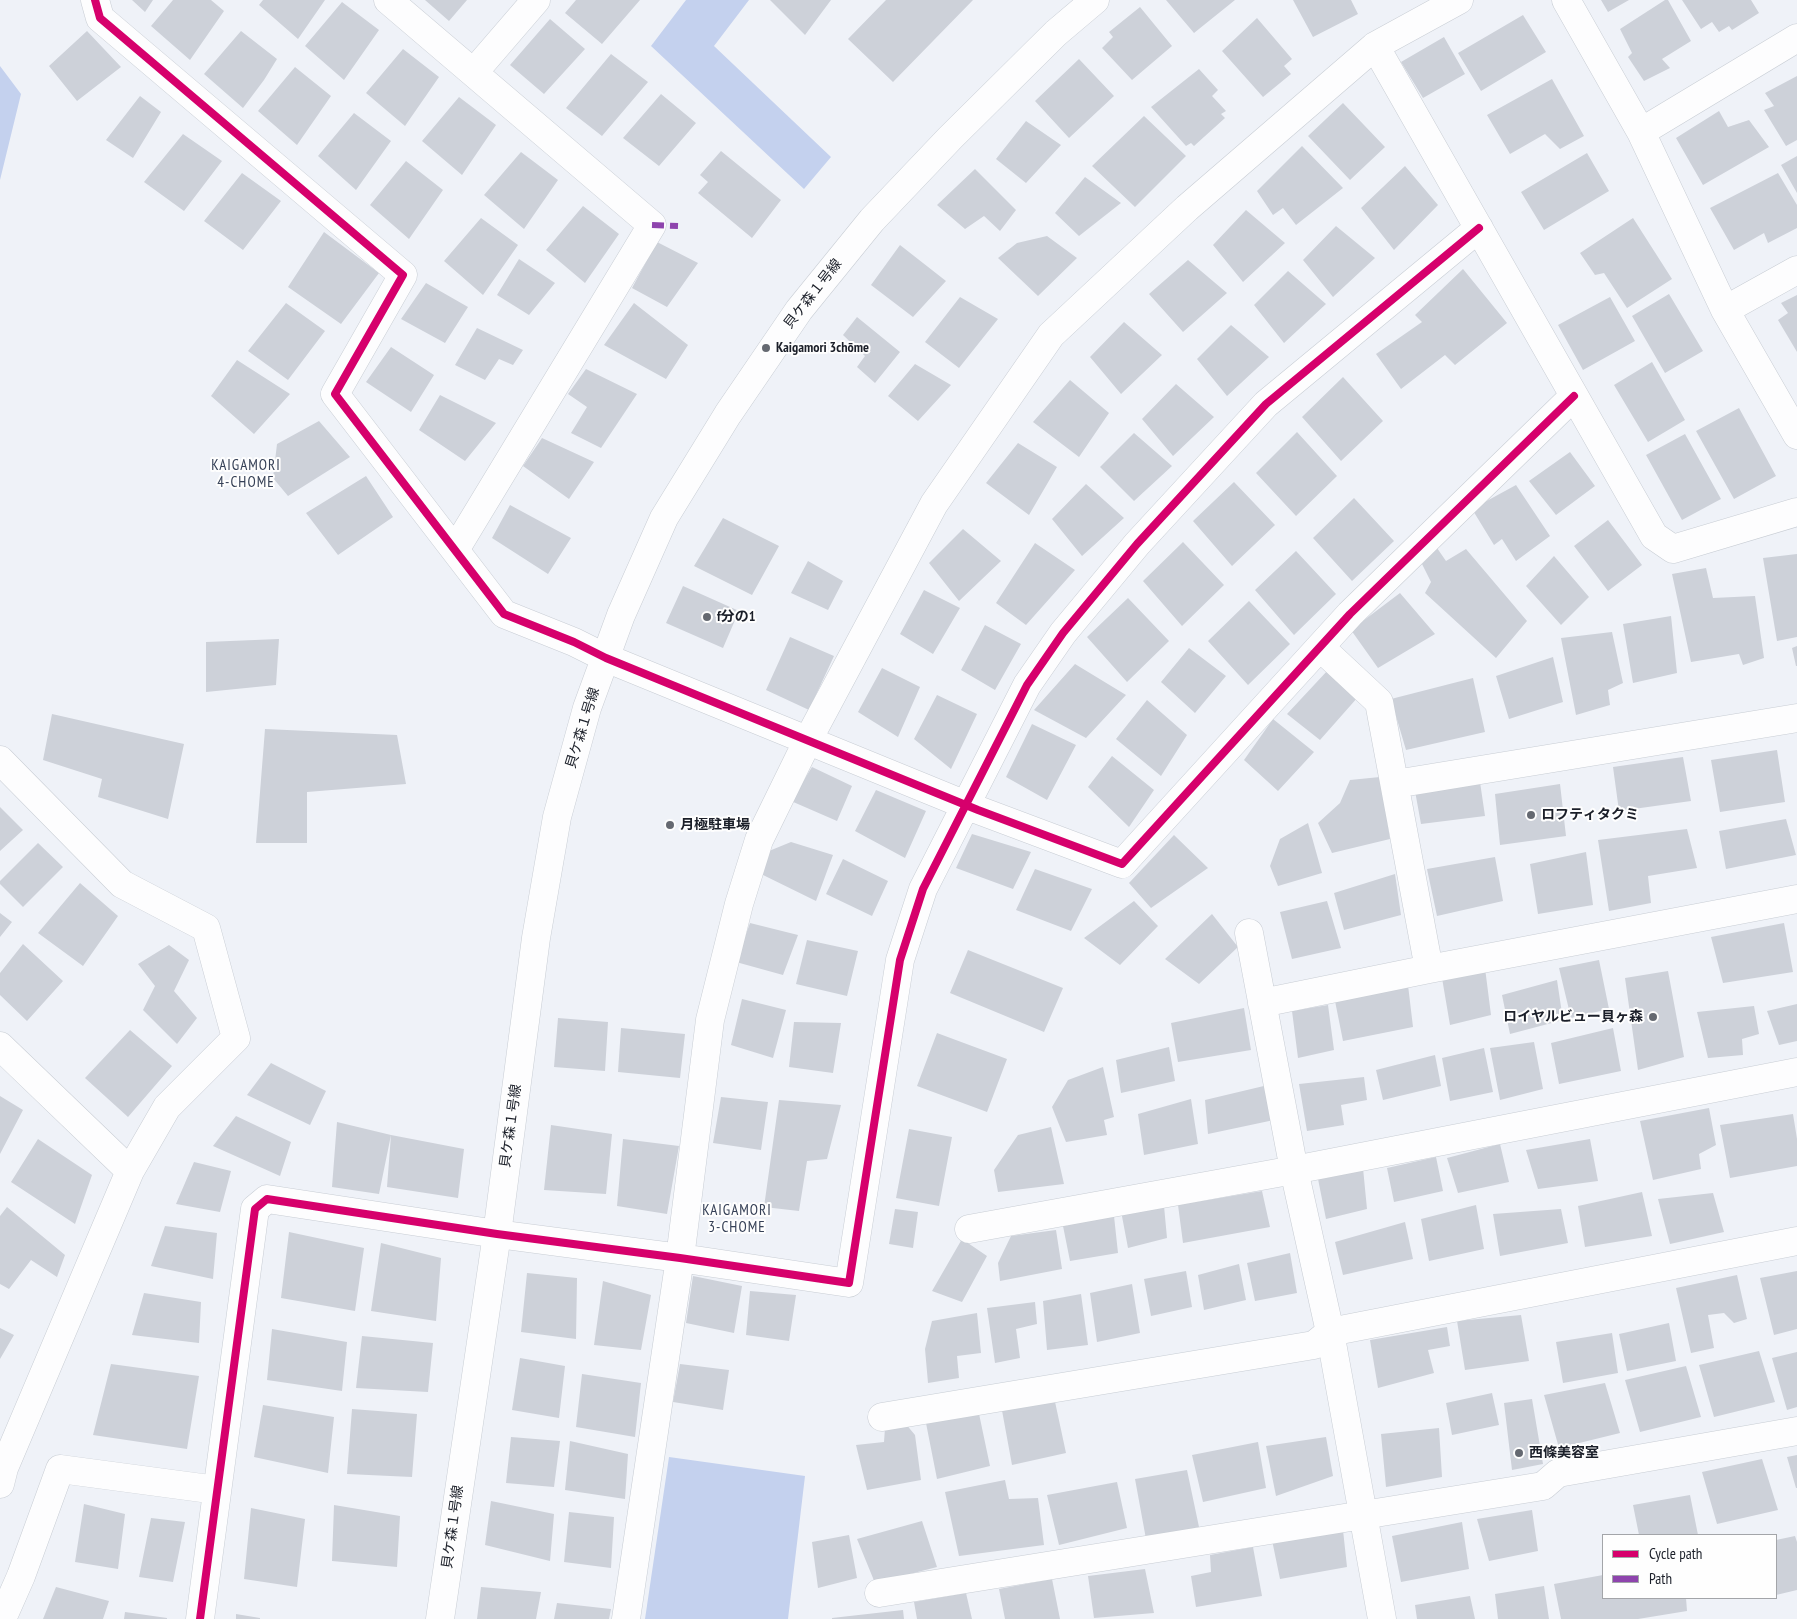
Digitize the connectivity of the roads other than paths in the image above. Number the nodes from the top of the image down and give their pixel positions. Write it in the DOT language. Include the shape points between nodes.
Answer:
graph roads {
  1 [pos="95,0"];
  2 [pos="388,0"];
  3 [pos="536,0"];
  4 [pos="1095,0"];
  5 [pos="1459,0"];
  6 [pos="1566,0"];
  7 [pos="1797,38"];
  8 [pos="1375,46"];
  9 [pos="474,72"];
  10 [pos="1641,132"];
  11 [pos="1479,228"];
  12 [pos="1797,270"];
  13 [pos="1725,310"];
  14 [pos="1574,396"];
  15 [pos="1797,435"];
  16 [pos="1797,512"];
  17 [pos="455,550"];
  18 [pos="1320,646"];
  19 [pos="606,658"];
  20 [pos="1797,718"];
  21 [pos="808,740"];
  22 [pos="0,760"];
  23 [pos="1395,784"];
  24 [pos="965,805"];
  25 [pos="1797,899"];
  26 [pos="1249,933"];
  27 [pos="1429,969"];
  28 [pos="1262,1003"];
  29 [pos="0,1046"];
  30 [pos="1797,1072"];
  31 [pos="1294,1170"];
  32 [pos="130,1171"];
  33 [pos="969,1229"];
  34 [pos="497,1234"];
  35 [pos="1797,1241"];
  36 [pos="680,1258"];
  37 [pos="1330,1332"];
  38 [pos="882,1416"];
  39 [pos="1797,1431"];
  40 [pos="0,1484"];
  41 [pos="217,1490"];
  42 [pos="1364,1515"];
  43 [pos="878,1593"];
  44 [pos="2,1619"];
  45 [pos="200,1619"];
  46 [pos="440,1619"];
  47 [pos="626,1619"];
  48 [pos="1382,1619"];
  1 -- 17 [label="street" via="100,18 403,275 335,394"];
  2 -- 9 [label="street"];
  3 -- 9 [label="street"];
  4 -- 19 [label="street, 貝ケ森１号線" via="1056,33 944,144 872,220 799,310 728,414 664,518 621,615"];
  5 -- 8 [label="street"];
  6 -- 10 [label="street"];
  7 -- 10 [label="street"];
  8 -- 11 [label="street"];
  8 -- 21 [label="street" via="1187,208 1051,335 934,504"];
  9 -- 17 [label="street" via="652,225"];
  10 -- 13 [label="street"];
  11 -- 14 [label="street"];
  11 -- 24 [label="street" via="1266,404 1137,544 1063,633 1027,685"];
  12 -- 13 [label="street"];
  13 -- 15 [label="street"];
  14 -- 16 [label="street" via="1654,536 1673,549"];
  14 -- 18 [label="street"];
  17 -- 19 [label="street" via="504,614"];
  18 -- 23 [label="street" via="1379,702"];
  18 -- 24 [label="street" via="1122,864"];
  19 -- 21 [label="street"];
  19 -- 34 [label="street, 貝ケ森１号線" via="587,708 557,818 536,938"];
  20 -- 23 [label="street"];
  21 -- 24 [label="street"];
  21 -- 36 [label="street" via="759,840 736,914 710,1020"];
  22 -- 32 [label="street" via="122,884 206,928 236,1038 167,1107"];
  23 -- 27 [label="street"];
  24 -- 36 [label="street" via="924,890 900,960 849,1283"];
  25 -- 27 [label="street"];
  26 -- 28 [label="street"];
  27 -- 28 [label="street"];
  28 -- 31 [label="street"];
  29 -- 32 [label="street"];
  30 -- 31 [label="street"];
  31 -- 33 [label="street"];
  31 -- 37 [label="street"];
  32 -- 40 [label="street"];
  34 -- 36 [label="street"];
  34 -- 41 [label="street" via="267,1199 255,1209"];
  34 -- 46 [label="street, 貝ケ森１号線"];
  35 -- 37 [label="street"];
  36 -- 47 [label="street"];
  37 -- 38 [label="street" via="1314,1345"];
  37 -- 42 [label="street"];
  39 -- 42 [label="street" via="1558,1473 1543,1486"];
  41 -- 44 [label="street" via="60,1468"];
  41 -- 45 [label="street"];
  42 -- 43 [label="street"];
  42 -- 48 [label="street"];
}
